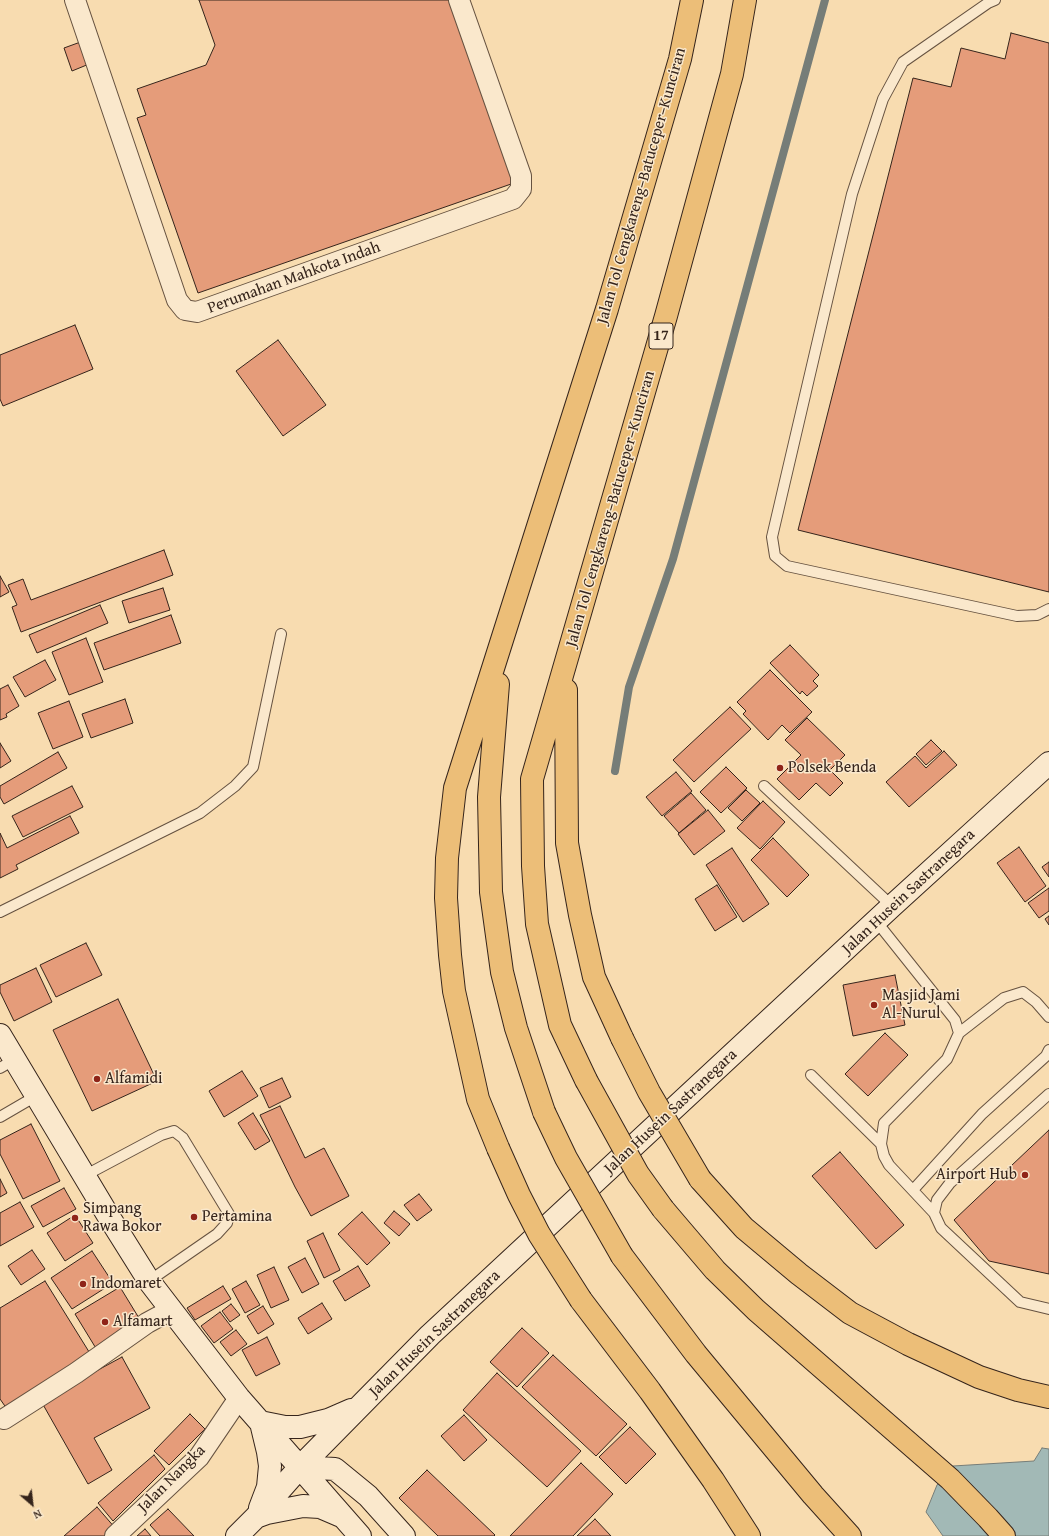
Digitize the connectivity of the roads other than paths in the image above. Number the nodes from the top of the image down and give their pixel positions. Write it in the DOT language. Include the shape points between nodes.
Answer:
graph roads {
  1 [pos="75,0"];
  2 [pos="459,0"];
  3 [pos="692,0"];
  4 [pos="745,0"];
  5 [pos="995,0"];
  6 [pos="1049,609"];
  7 [pos="281,634"];
  8 [pos="501,645"];
  9 [pos="565,668"];
  10 [pos="1049,763"];
  11 [pos="764,786"];
  12 [pos="892,906"];
  13 [pos="0,912"];
  14 [pos="876,922"];
  15 [pos="1049,1017"];
  16 [pos="959,1033"];
  17 [pos="0,1035"];
  18 [pos="1049,1050"];
  19 [pos="7,1064"];
  20 [pos="811,1075"];
  21 [pos="1049,1094"];
  22 [pos="36,1096"];
  23 [pos="0,1117"];
  24 [pos="881,1144"];
  25 [pos="84,1176"];
  26 [pos="913,1190"];
  27 [pos="934,1213"];
  28 [pos="149,1281"];
  29 [pos="1049,1309"];
  30 [pos="170,1310"];
  31 [pos="1049,1397"];
  32 [pos="240,1401"];
  33 [pos="362,1404"];
  34 [pos="4,1419"];
  35 [pos="259,1420"];
  36 [pos="300,1467"];
  37 [pos="343,1516"];
  38 [pos="256,1517"];
  39 [pos="115,1536"];
  40 [pos="237,1536"];
  41 [pos="360,1536"];
  42 [pos="404,1536"];
  43 [pos="749,1536"];
  44 [pos="850,1536"];
  45 [pos="1004,1536"];
  1 -- 2 [label="street, Perumahan Mahkota Indah" via="177,300 185,310 197,312 513,200 522,189 521,176"];
  3 -- 8 [label="highway, Jalan Tol Cengkareng–Batuceper–Kunciran" via="680,58 607,309"];
  4 -- 9 [label="highway, Jalan Tol Cengkareng–Batuceper–Kunciran / 17" via="732,74"];
  5 -- 6 [label="lane" via="903,62 883,99 852,194 772,537 775,556 787,566 1017,616 1037,615"];
  7 -- 13 [label="lane" via="253,767 235,786 200,813"];
  8 -- 43 [label="highway, bridge" via="455,788 447,858 446,898 452,977 478,1099 519,1195 540,1234 581,1300 650,1391"];
  8 -- 44 [label="highway, bridge" via="488,797 491,892 502,972 516,1028 544,1112 566,1158 622,1256 701,1360"];
  9 -- 31 [label="highway, bridge" via="567,843 594,977 649,1092 700,1179 744,1228 850,1313 914,1347 979,1377"];
  9 -- 45 [label="highway, Jalan Tol Cengkareng–Batuceper–Kunciran, bridge" via="532,780 533,866 537,924 550,986 560,1025 586,1080 638,1174 663,1209 714,1270 792,1342 950,1479"];
  10 -- 12 [label="main road, Jalan Husein Sastranegara"];
  11 -- 12 [label="lane"];
  12 -- 14 [label="main road, Jalan Husein Sastranegara"];
  14 -- 16 [label="lane" via="955,1020"];
  14 -- 33 [label="main road, Jalan Husein Sastranegara" via="430,1335"];
  15 -- 16 [label="lane" via="1023,992 1004,998"];
  16 -- 24 [label="lane" via="947,1059 884,1123"];
  17 -- 19 [label="main road"];
  18 -- 26 [label="lane" via="1046,1056 982,1114"];
  19 -- 22 [label="main road"];
  20 -- 24 [label="lane"];
  21 -- 27 [label="lane" via="950,1183 937,1200"];
  22 -- 23 [label="lane"];
  22 -- 25 [label="main road"];
  24 -- 26 [label="lane" via="888,1165"];
  25 -- 28 [label="main road"];
  25 -- 28 [label="lane" via="161,1135 174,1131 183,1138 229,1214 227,1223 217,1234"];
  26 -- 27 [label="lane"];
  27 -- 29 [label="lane" via="941,1228 1020,1302"];
  28 -- 30 [label="main road"];
  30 -- 32 [label="main road"];
  30 -- 34 [label="street"];
  32 -- 35 [label="main road"];
  32 -- 39 [label="street, Jalan Nangka" via="199,1457"];
  33 -- 35 [label="main road" via="328,1420 300,1427 278,1426"];
  33 -- 36 [label="main road, Jalan Husein Sastranegara"];
  35 -- 36 [label="main road"];
  35 -- 38 [label="main road" via="270,1466 266,1494"];
  36 -- 37 [label="main road"];
  36 -- 38 [label="main road, Jalan Husein Sastranegara"];
  36 -- 42 [label="main road" via="335,1470 368,1496"];
  37 -- 38 [label="main road" via="320,1507 303,1506"];
  37 -- 41 [label="main road"];
  38 -- 40 [label="main road, Jalan Husein Sastranegara"];
}
